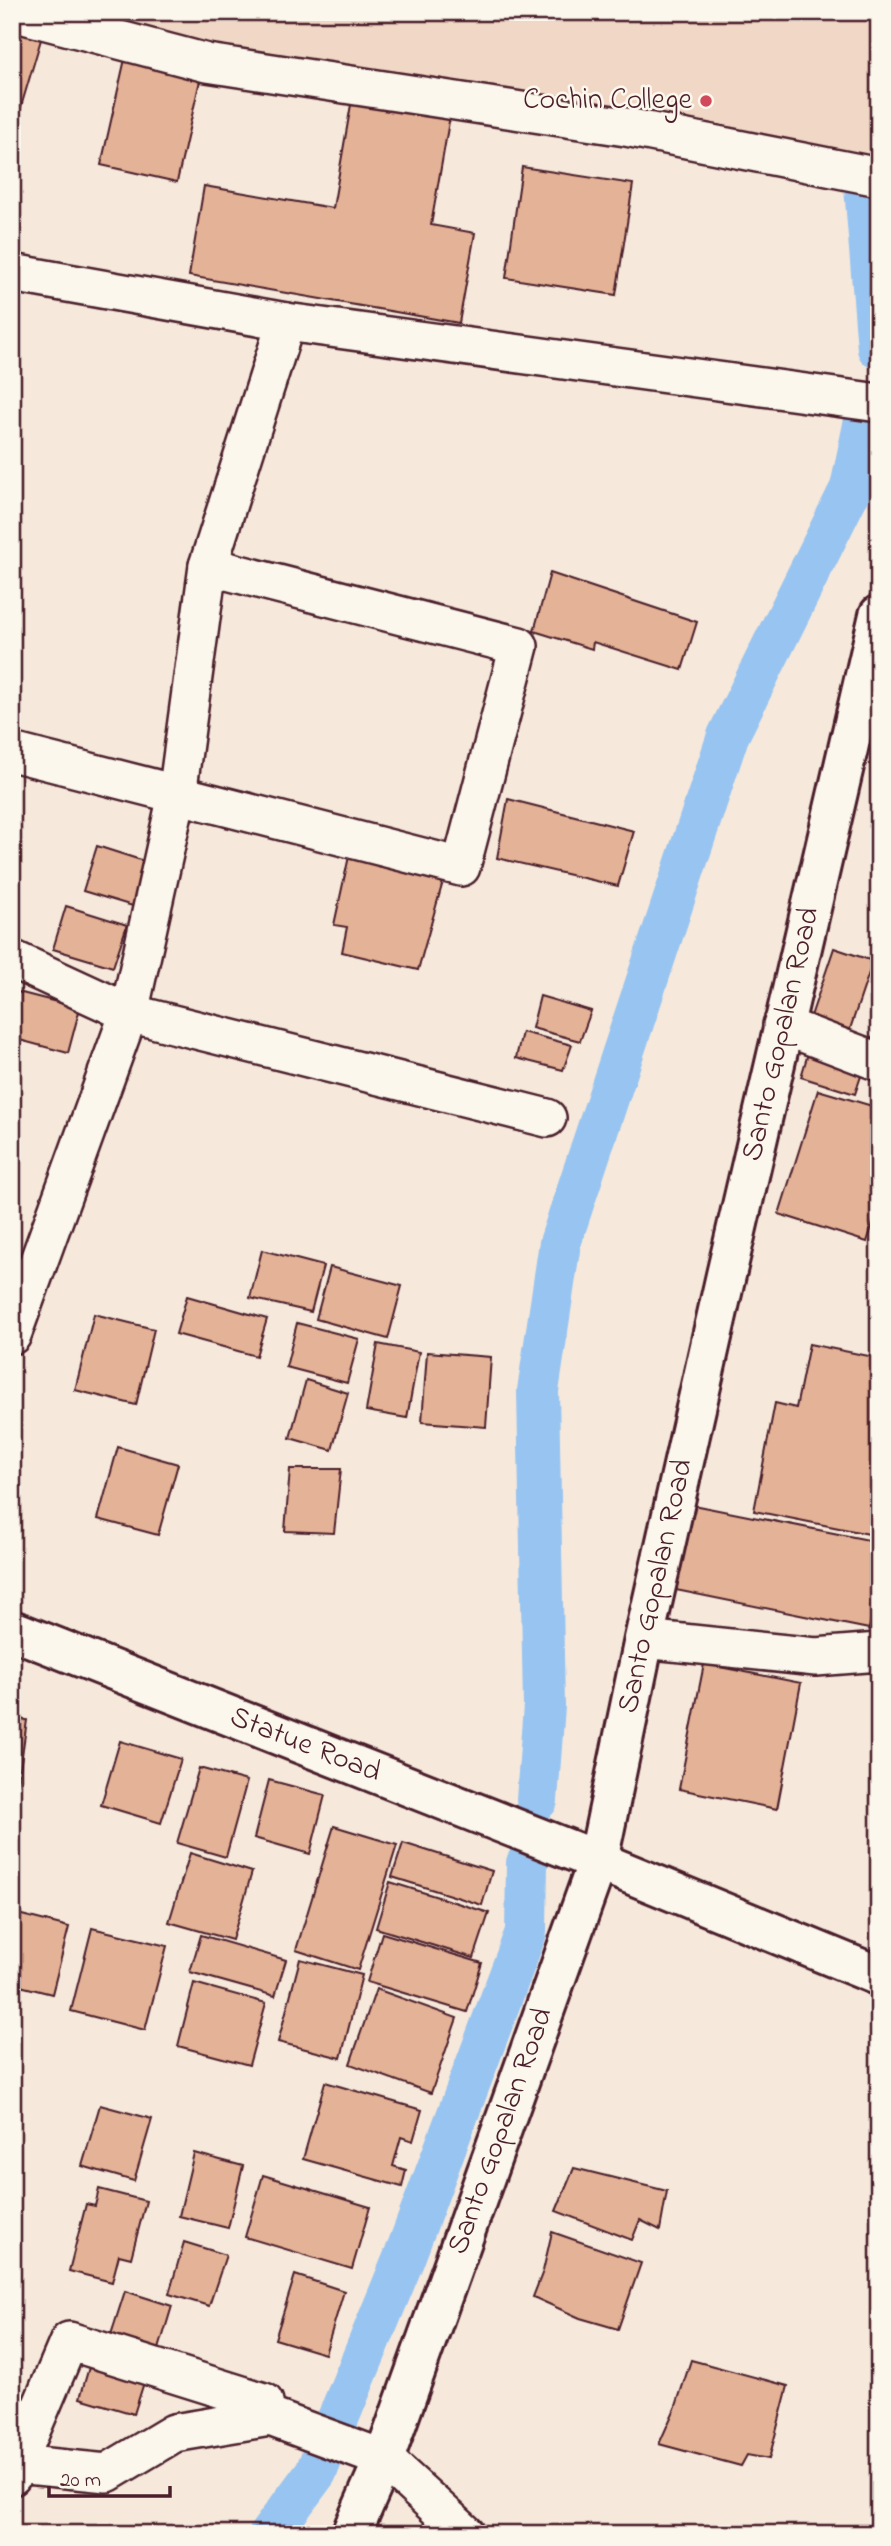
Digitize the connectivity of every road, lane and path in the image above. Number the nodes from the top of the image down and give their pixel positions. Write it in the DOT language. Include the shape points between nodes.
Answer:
graph roads {
  1 [pos="13,12"];
  2 [pos="879,177"];
  3 [pos="12,273"];
  4 [pos="286,322"];
  5 [pos="879,403"];
  6 [pos="208,566"];
  7 [pos="879,615"];
  8 [pos="12,751"];
  9 [pos="177,795"];
  10 [pos="12,959"];
  11 [pos="130,1013"];
  12 [pos="782,1025"];
  13 [pos="879,1062"];
  14 [pos="547,1118"];
  15 [pos="23,1277"];
  16 [pos="12,1335"];
  17 [pos="12,1630"];
  18 [pos="644,1639"];
  19 [pos="879,1652"];
  20 [pos="598,1861"];
  21 [pos="879,1976"];
  22 [pos="264,2402"];
  23 [pos="384,2459"];
  24 [pos="14,2468"];
  25 [pos="351,2534"];
  26 [pos="466,2534"];
  1 -- 2 [label="street" via="207,63 626,127"];
  3 -- 4 [label="street"];
  4 -- 5 [label="street"];
  4 -- 6 [label="street"];
  6 -- 9 [label="street"];
  6 -- 9 [label="street" via="519,646 461,867"];
  7 -- 12 [label="main road, Santo Gopalan Road"];
  8 -- 9 [label="street"];
  9 -- 11 [label="street"];
  10 -- 11 [label="street"];
  11 -- 14 [label="street"];
  11 -- 15 [label="street"];
  12 -- 13 [label="street"];
  12 -- 18 [label="main road, Santo Gopalan Road"];
  15 -- 16 [label="street"];
  17 -- 20 [label="main road, Statue Road"];
  18 -- 19 [label="street" via="816,1657"];
  18 -- 20 [label="main road, Santo Gopalan Road"];
  20 -- 21 [label="main road, Statue Road"];
  20 -- 23 [label="main road, Santo Gopalan Road"];
  22 -- 24 [label="street" via="69,2341"];
  23 -- 24 [label="street" via="270,2417 174,2433 107,2473"];
  23 -- 25 [label="main road, Santo Gopalan Road"];
  23 -- 26 [label="street"];
}
